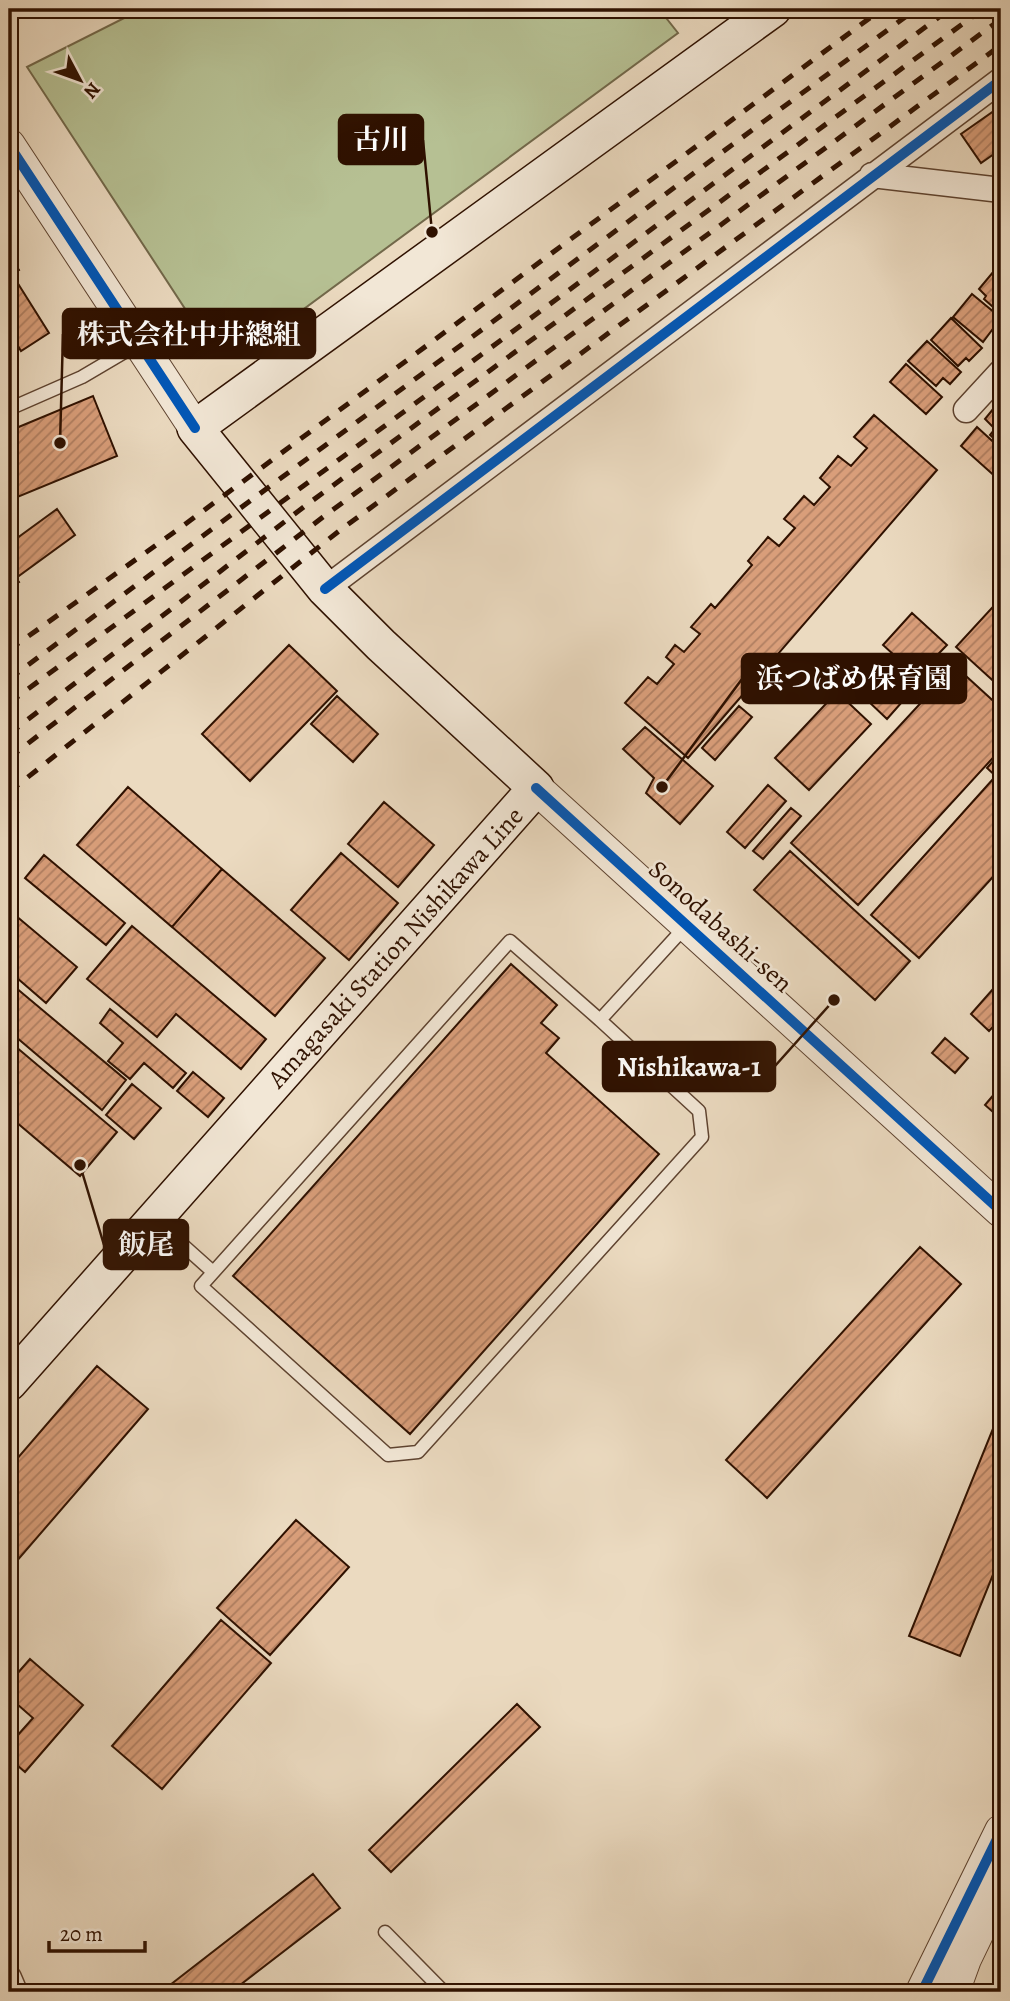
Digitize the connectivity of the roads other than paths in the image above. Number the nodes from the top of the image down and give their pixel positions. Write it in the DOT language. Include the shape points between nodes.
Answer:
graph roads {
  1 [pos="773,9"];
  2 [pos="1001,80"];
  3 [pos="9,145"];
  4 [pos="872,175"];
  5 [pos="1001,190"];
  6 [pos="138,344"];
  7 [pos="1001,372"];
  8 [pos="9,409"];
  9 [pos="966,410"];
  10 [pos="195,428"];
  11 [pos="325,589"];
  12 [pos="536,789"];
  13 [pos="687,926"];
  14 [pos="600,1020"];
  15 [pos="1000,1208"];
  16 [pos="153,1219"];
  17 [pos="213,1272"];
  18 [pos="9,1383"];
  19 [pos="1001,1831"];
  20 [pos="1001,1884"];
  21 [pos="385,1932"];
  22 [pos="9,1978"];
  23 [pos="15,1992"];
  24 [pos="444,1992"];
  25 [pos="922,1992"];
  26 [pos="953,1992"];
  1 -- 10 [label="main road"];
  2 -- 4 [label="street"];
  3 -- 6 [label="street"];
  4 -- 5 [label="street"];
  4 -- 11 [label="street"];
  6 -- 8 [label="lane" via="82,377"];
  6 -- 10 [label="street"];
  7 -- 9 [label="street"];
  10 -- 11 [label="main road, Amagasaki Station Nishikawa Line"];
  11 -- 12 [label="main road, Amagasaki Station Nishikawa Line"];
  12 -- 13 [label="street, Sonodabashi-sen"];
  12 -- 16 [label="main road, Amagasaki Station Nishikawa Line"];
  13 -- 14 [label="lane"];
  13 -- 15 [label="street, Sonodabashi-sen"];
  14 -- 17 [label="lane" via="510,941"];
  14 -- 17 [label="lane" via="699,1111 702,1137 418,1452 388,1455 201,1286"];
  16 -- 17 [label="lane"];
  16 -- 18 [label="main road, Amagasaki Station Nishikawa Line"];
  19 -- 25 [label="street"];
  20 -- 26 [label="street"];
  21 -- 24 [label="lane"];
  22 -- 23 [label="street"];
}
